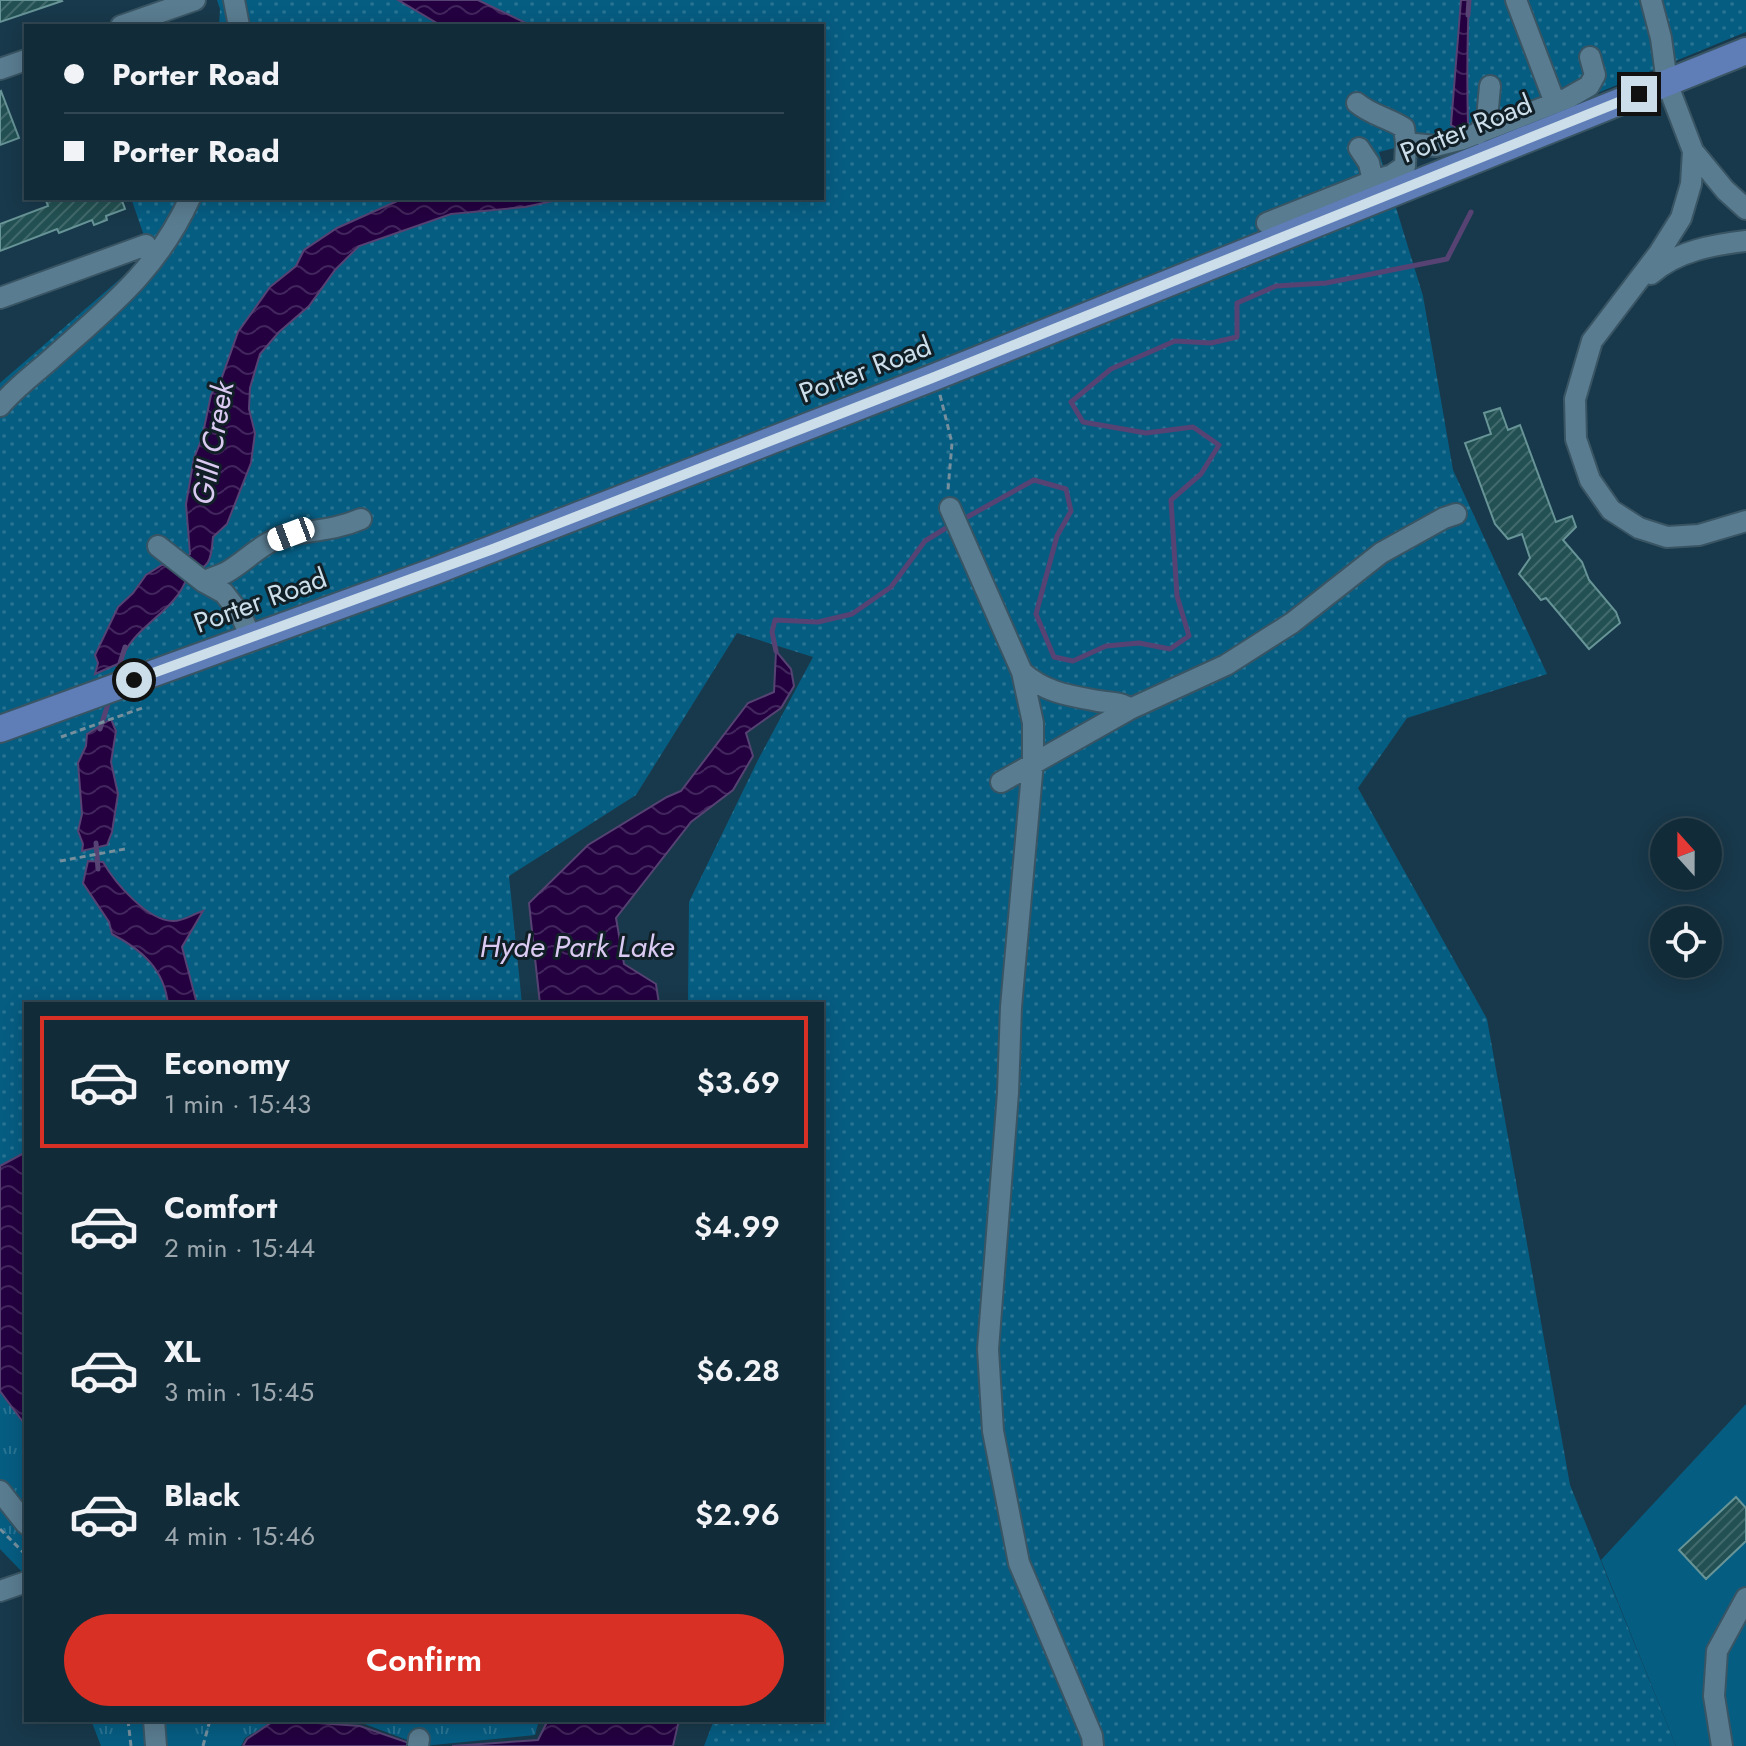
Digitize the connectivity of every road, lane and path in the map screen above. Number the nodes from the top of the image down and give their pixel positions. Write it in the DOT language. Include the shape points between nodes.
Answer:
graph roads {
  1 [pos="195,0"];
  2 [pos="234,0"];
  3 [pos="1516,0"];
  4 [pos="1651,0"];
  5 [pos="127,24"];
  6 [pos="239,24"];
  7 [pos="1746,51"];
  8 [pos="1590,57"];
  9 [pos="24,61"];
  10 [pos="0,69"];
  11 [pos="1667,83"];
  12 [pos="1490,86"];
  13 [pos="1357,103"];
  14 [pos="1555,103"];
  15 [pos="1478,134"];
  16 [pos="1406,143"];
  17 [pos="1359,148"];
  18 [pos="1693,151"];
  19 [pos="1373,181"];
  20 [pos="189,200"];
  21 [pos="1746,209"];
  22 [pos="1267,223"];
  23 [pos="1746,241"];
  24 [pos="146,245"];
  25 [pos="1626,295"];
  26 [pos="0,298"];
  27 [pos="932,378"];
  28 [pos="0,406"];
  29 [pos="950,508"];
  30 [pos="1456,514"];
  31 [pos="361,519"];
  32 [pos="1746,521"];
  33 [pos="158,546"];
  34 [pos="204,582"];
  35 [pos="251,638"];
  36 [pos="1022,672"];
  37 [pos="145,707"];
  38 [pos="1130,709"];
  39 [pos="0,729"];
  40 [pos="61,737"];
  41 [pos="1033,762"];
  42 [pos="1001,782"];
  43 [pos="125,849"];
  44 [pos="60,861"];
  45 [pos="0,1491"];
  46 [pos="24,1521"];
  47 [pos="0,1529"];
  48 [pos="24,1553"];
  49 [pos="24,1583"];
  50 [pos="0,1591"];
  51 [pos="1746,1598"];
  52 [pos="128,1722"];
  53 [pos="154,1722"];
  54 [pos="209,1722"];
  55 [pos="131,1746"];
  56 [pos="156,1746"];
  57 [pos="203,1746"];
  58 [pos="1093,1746"];
  59 [pos="1722,1746"];
  1 -- 5 [label="street"];
  2 -- 6 [label="street"];
  3 -- 14 [label="street"];
  4 -- 11 [label="street"];
  7 -- 11 [label="main road, Porter Road"];
  8 -- 14 [label="street" via="1595,75 1589,86"];
  9 -- 10 [label="street"];
  11 -- 18 [label="street"];
  11 -- 27 [label="main road, Porter Road"];
  12 -- 15 [label="street" via="1487,119"];
  13 -- 16 [label="street" via="1404,128"];
  14 -- 15 [label="street"];
  15 -- 16 [label="street" via="1435,146"];
  16 -- 19 [label="street" via="1405,166"];
  17 -- 19 [label="street"];
  18 -- 21 [label="street"];
  18 -- 25 [label="street" via="1681,218"];
  19 -- 22 [label="street"];
  20 -- 28 [label="street" via="161,251 125,294"];
  23 -- 25 [label="street" via="1689,252 1659,267"];
  24 -- 26 [label="street"];
  25 -- 32 [label="street" via="1592,341 1575,399 1576,439 1590,480 1611,510 1639,528 1667,537 1699,535"];
  27 -- 29 [label="path" via="952,443"];
  27 -- 35 [label="main road, Porter Road"];
  29 -- 36 [label="street"];
  30 -- 38 [label="street" via="1381,553 1292,623 1226,665"];
  31 -- 34 [label="street" via="283,537"];
  33 -- 34 [label="street"];
  34 -- 35 [label="street" via="224,593"];
  35 -- 39 [label="main road, Porter Road"];
  36 -- 38 [label="street" via="1038,687"];
  36 -- 41 [label="street" via="1033,723"];
  37 -- 40 [label="path"];
  38 -- 41 [label="street"];
  41 -- 42 [label="street"];
  41 -- 58 [label="street" via="1011,1007 989,1363 993,1431 1019,1563"];
  43 -- 44 [label="path"];
  45 -- 46 [label="street"];
  47 -- 48 [label="path"];
  49 -- 50 [label="street"];
  51 -- 59 [label="street" via="1717,1651 1714,1696"];
  52 -- 55 [label="path"];
  53 -- 56 [label="street"];
  54 -- 57 [label="path"];
}
